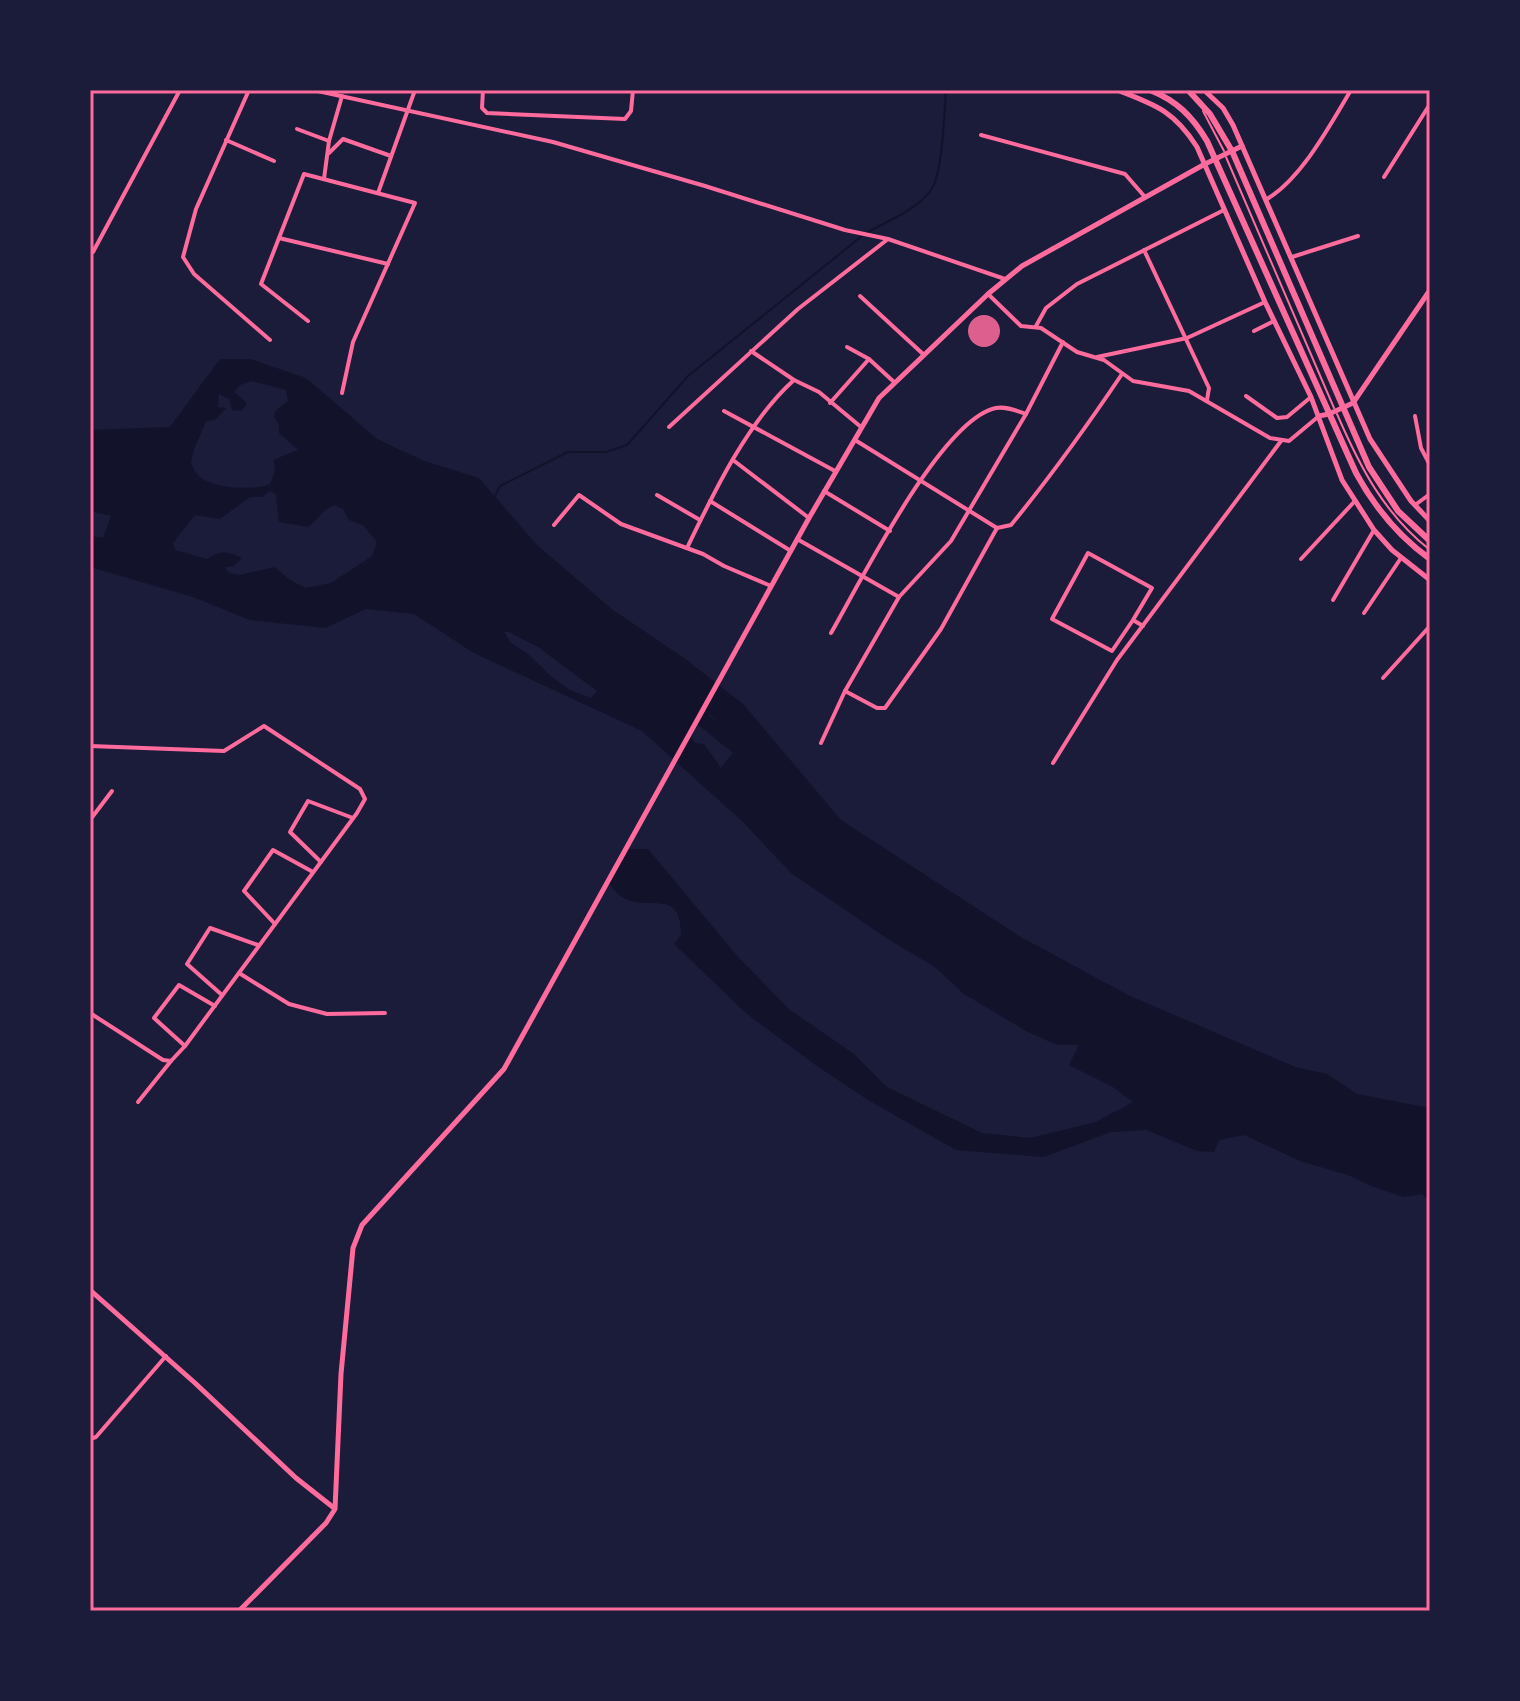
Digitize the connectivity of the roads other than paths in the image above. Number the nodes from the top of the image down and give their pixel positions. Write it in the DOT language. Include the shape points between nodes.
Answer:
graph roads {
  1 [pos="180,90"];
  2 [pos="249,90"];
  3 [pos="313,90"];
  4 [pos="415,90"];
  5 [pos="483,90"];
  6 [pos="633,90"];
  7 [pos="1117,90"];
  8 [pos="1150,90"];
  9 [pos="1186,90"];
  10 [pos="1204,90"];
  11 [pos="1351,90"];
  12 [pos="342,96"];
  13 [pos="1430,104"];
  14 [pos="407,110"];
  15 [pos="297,129"];
  16 [pos="981,135"];
  17 [pos="226,140"];
  18 [pos="329,141"];
  19 [pos="1242,146"];
  20 [pos="1229,153"];
  21 [pos="327,154"];
  22 [pos="391,156"];
  23 [pos="1215,159"];
  24 [pos="274,161"];
  25 [pos="1205,164"];
  26 [pos="1384,177"];
  27 [pos="324,179"];
  28 [pos="378,193"];
  29 [pos="1145,197"];
  30 [pos="1267,199"];
  31 [pos="1224,210"];
  32 [pos="1358,236"];
  33 [pos="279,238"];
  34 [pos="888,239"];
  35 [pos="1144,250"];
  36 [pos="93,252"];
  37 [pos="1292,257"];
  38 [pos="388,264"];
  39 [pos="1005,279"];
  40 [pos="1430,290"];
  41 [pos="988,294"];
  42 [pos="860,296"];
  43 [pos="1265,302"];
  44 [pos="308,321"];
  45 [pos="1274,321"];
  46 [pos="1036,326"];
  47 [pos="1254,331"];
  48 [pos="1187,338"];
  49 [pos="270,340"];
  50 [pos="1063,342"];
  51 [pos="847,347"];
  52 [pos="751,351"];
  53 [pos="923,354"];
  54 [pos="1094,357"];
  55 [pos="869,359"];
  56 [pos="1122,374"];
  57 [pos="794,380"];
  58 [pos="894,382"];
  59 [pos="342,393"];
  60 [pos="1246,396"];
  61 [pos="1311,397"];
  62 [pos="1207,400"];
  63 [pos="830,403"];
  64 [pos="1353,403"];
  65 [pos="724,411"];
  66 [pos="1335,411"];
  67 [pos="1026,414"];
  68 [pos="1319,416"];
  69 [pos="1415,416"];
  70 [pos="669,427"];
  71 [pos="861,427"];
  72 [pos="754,429"];
  73 [pos="853,439"];
  74 [pos="1281,441"];
  75 [pos="733,460"];
  76 [pos="1430,465"];
  77 [pos="835,471"];
  78 [pos="920,481"];
  79 [pos="824,491"];
  80 [pos="1430,494"];
  81 [pos="657,495"];
  82 [pos="710,501"];
  83 [pos="1354,502"];
  84 [pos="1415,505"];
  85 [pos="969,512"];
  86 [pos="809,518"];
  87 [pos="700,520"];
  88 [pos="1430,521"];
  89 [pos="554,525"];
  90 [pos="997,528"];
  91 [pos="1374,530"];
  92 [pos="890,531"];
  93 [pos="797,539"];
  94 [pos="1430,541"];
  95 [pos="687,548"];
  96 [pos="1430,550"];
  97 [pos="791,551"];
  98 [pos="1401,558"];
  99 [pos="1301,559"];
  100 [pos="1430,559"];
  101 [pos="863,576"];
  102 [pos="1430,580"];
  103 [pos="771,586"];
  104 [pos="899,597"];
  105 [pos="1333,600"];
  106 [pos="1364,613"];
  107 [pos="1133,620"];
  108 [pos="1143,626"];
  109 [pos="1430,626"];
  110 [pos="831,633"];
  111 [pos="1383,678"];
  112 [pos="845,691"];
  113 [pos="821,743"];
  114 [pos="90,746"];
  115 [pos="1053,763"];
  116 [pos="112,791"];
  117 [pos="353,818"];
  118 [pos="90,820"];
  119 [pos="321,862"];
  120 [pos="313,873"];
  121 [pos="275,924"];
  122 [pos="260,945"];
  123 [pos="239,973"];
  124 [pos="222,995"];
  125 [pos="215,1006"];
  126 [pos="90,1013"];
  127 [pos="385,1013"];
  128 [pos="185,1046"];
  129 [pos="171,1061"];
  130 [pos="138,1102"];
  131 [pos="90,1290"];
  132 [pos="166,1356"];
  133 [pos="90,1439"];
  134 [pos="335,1509"];
  135 [pos="239,1611"];
  1 -- 36 [label="street"];
  2 -- 17 [label="street"];
  3 -- 12 [label="street"];
  4 -- 14 [label="street"];
  5 -- 6 [label="street" via="482,108 487,113 625,119"];
  7 -- 25 [label="street" via="1176,118"];
  8 -- 23 [label="main road" via="1184,109"];
  9 -- 20 [label="main road" via="1210,114"];
  10 -- 19 [label="street" via="1223,108"];
  11 -- 30 [label="street" via="1292,178"];
  12 -- 14 [label="street"];
  12 -- 18 [label="street"];
  13 -- 26 [label="street"];
  14 -- 22 [label="street"];
  14 -- 34 [label="street" via="553,142"];
  15 -- 18 [label="street"];
  16 -- 29 [label="street" via="1125,174"];
  17 -- 24 [label="street"];
  17 -- 49 [label="street" via="196,209 183,257 194,274"];
  18 -- 21 [label="street"];
  19 -- 20 [label="street"];
  19 -- 30 [label="street"];
  20 -- 23 [label="street"];
  20 -- 66 [label="main road"];
  21 -- 22 [label="street" via="343,139"];
  21 -- 27 [label="street"];
  22 -- 28 [label="street"];
  23 -- 25 [label="street"];
  23 -- 66 [label="main road"];
  25 -- 29 [label="street"];
  25 -- 31 [label="street"];
  27 -- 28 [label="street"];
  27 -- 33 [label="street" via="304,174"];
  28 -- 38 [label="street" via="415,203"];
  29 -- 39 [label="street"];
  30 -- 37 [label="street"];
  31 -- 35 [label="street"];
  31 -- 43 [label="street"];
  32 -- 37 [label="street"];
  33 -- 38 [label="street"];
  33 -- 44 [label="street" via="261,284"];
  34 -- 39 [label="street"];
  34 -- 52 [label="street"];
  35 -- 46 [label="street" via="1077,284 1046,308"];
  35 -- 48 [label="street"];
  37 -- 64 [label="street"];
  38 -- 59 [label="street" via="353,342"];
  39 -- 41 [label="street"];
  40 -- 64 [label="street"];
  41 -- 46 [label="street" via="1016,323"];
  41 -- 53 [label="street"];
  42 -- 53 [label="street"];
  43 -- 45 [label="street"];
  43 -- 48 [label="street"];
  45 -- 47 [label="street"];
  45 -- 61 [label="street"];
  46 -- 50 [label="street"];
  48 -- 54 [label="street"];
  48 -- 62 [label="street" via="1209,388"];
  50 -- 54 [label="street"];
  50 -- 67 [label="street"];
  51 -- 55 [label="street"];
  52 -- 57 [label="street"];
  52 -- 70 [label="street"];
  53 -- 58 [label="street"];
  54 -- 56 [label="street"];
  55 -- 58 [label="street"];
  55 -- 63 [label="street"];
  56 -- 62 [label="street" via="1138,384 1182,388"];
  56 -- 90 [label="street" via="1011,525"];
  57 -- 63 [label="street"];
  57 -- 72 [label="street"];
  58 -- 71 [label="street"];
  60 -- 61 [label="street" via="1277,418 1287,417"];
  61 -- 68 [label="street"];
  62 -- 74 [label="street"];
  63 -- 71 [label="street"];
  64 -- 66 [label="street"];
  64 -- 84 [label="street" via="1381,459"];
  65 -- 72 [label="street"];
  66 -- 68 [label="street"];
  66 -- 94 [label="main road" via="1379,485"];
  66 -- 96 [label="lane" via="1373,489 1408,533"];
  66 -- 100 [label="main road" via="1367,493 1403,539"];
  67 -- 78 [label="street" via="996,408 969,421"];
  67 -- 85 [label="street"];
  68 -- 74 [label="street" via="1289,441"];
  68 -- 83 [label="street"];
  69 -- 76 [label="street"];
  71 -- 73 [label="street"];
  72 -- 75 [label="street"];
  72 -- 77 [label="street"];
  73 -- 77 [label="street"];
  73 -- 78 [label="street"];
  74 -- 108 [label="street"];
  75 -- 82 [label="street"];
  75 -- 86 [label="street"];
  77 -- 79 [label="street"];
  78 -- 85 [label="street"];
  78 -- 92 [label="street"];
  79 -- 86 [label="street"];
  79 -- 92 [label="street"];
  80 -- 84 [label="street"];
  81 -- 87 [label="street"];
  82 -- 87 [label="street"];
  82 -- 97 [label="street"];
  83 -- 91 [label="street"];
  83 -- 99 [label="street"];
  84 -- 88 [label="street"];
  85 -- 90 [label="street"];
  85 -- 104 [label="street" via="951,541"];
  86 -- 93 [label="street"];
  87 -- 95 [label="street"];
  89 -- 95 [label="street" via="579,495 621,524"];
  90 -- 112 [label="street" via="941,629 885,708"];
  91 -- 98 [label="street"];
  91 -- 105 [label="street"];
  92 -- 101 [label="street"];
  93 -- 97 [label="street"];
  93 -- 101 [label="street"];
  95 -- 103 [label="street"];
  97 -- 103 [label="street"];
  98 -- 102 [label="street"];
  98 -- 106 [label="street"];
  101 -- 104 [label="street"];
  101 -- 110 [label="street"];
  103 -- 134 [label="street" via="504,1069 357,1235 341,1374"];
  104 -- 112 [label="street"];
  107 -- 107 [label="street" via="1112,651 1052,619 1088,553 1152,588"];
  107 -- 108 [label="street"];
  108 -- 115 [label="street"];
  109 -- 111 [label="street"];
  112 -- 113 [label="street"];
  114 -- 117 [label="street" via="224,751 264,726 360,789 365,799"];
  116 -- 118 [label="street"];
  117 -- 119 [label="street"];
  117 -- 119 [label="street" via="308,801 290,832"];
  119 -- 120 [label="street"];
  120 -- 121 [label="street"];
  120 -- 121 [label="street" via="273,850 244,891"];
  121 -- 122 [label="street"];
  122 -- 123 [label="street"];
  122 -- 124 [label="street" via="210,928 187,964"];
  123 -- 124 [label="street"];
  123 -- 127 [label="street" via="289,1004 327,1014"];
  124 -- 125 [label="street"];
  125 -- 128 [label="street"];
  125 -- 128 [label="street" via="179,985 154,1018"];
  126 -- 129 [label="street"];
  128 -- 129 [label="street"];
  129 -- 130 [label="street"];
  131 -- 132 [label="street"];
  132 -- 133 [label="street"];
  132 -- 134 [label="street"];
  134 -- 135 [label="street"];
}
